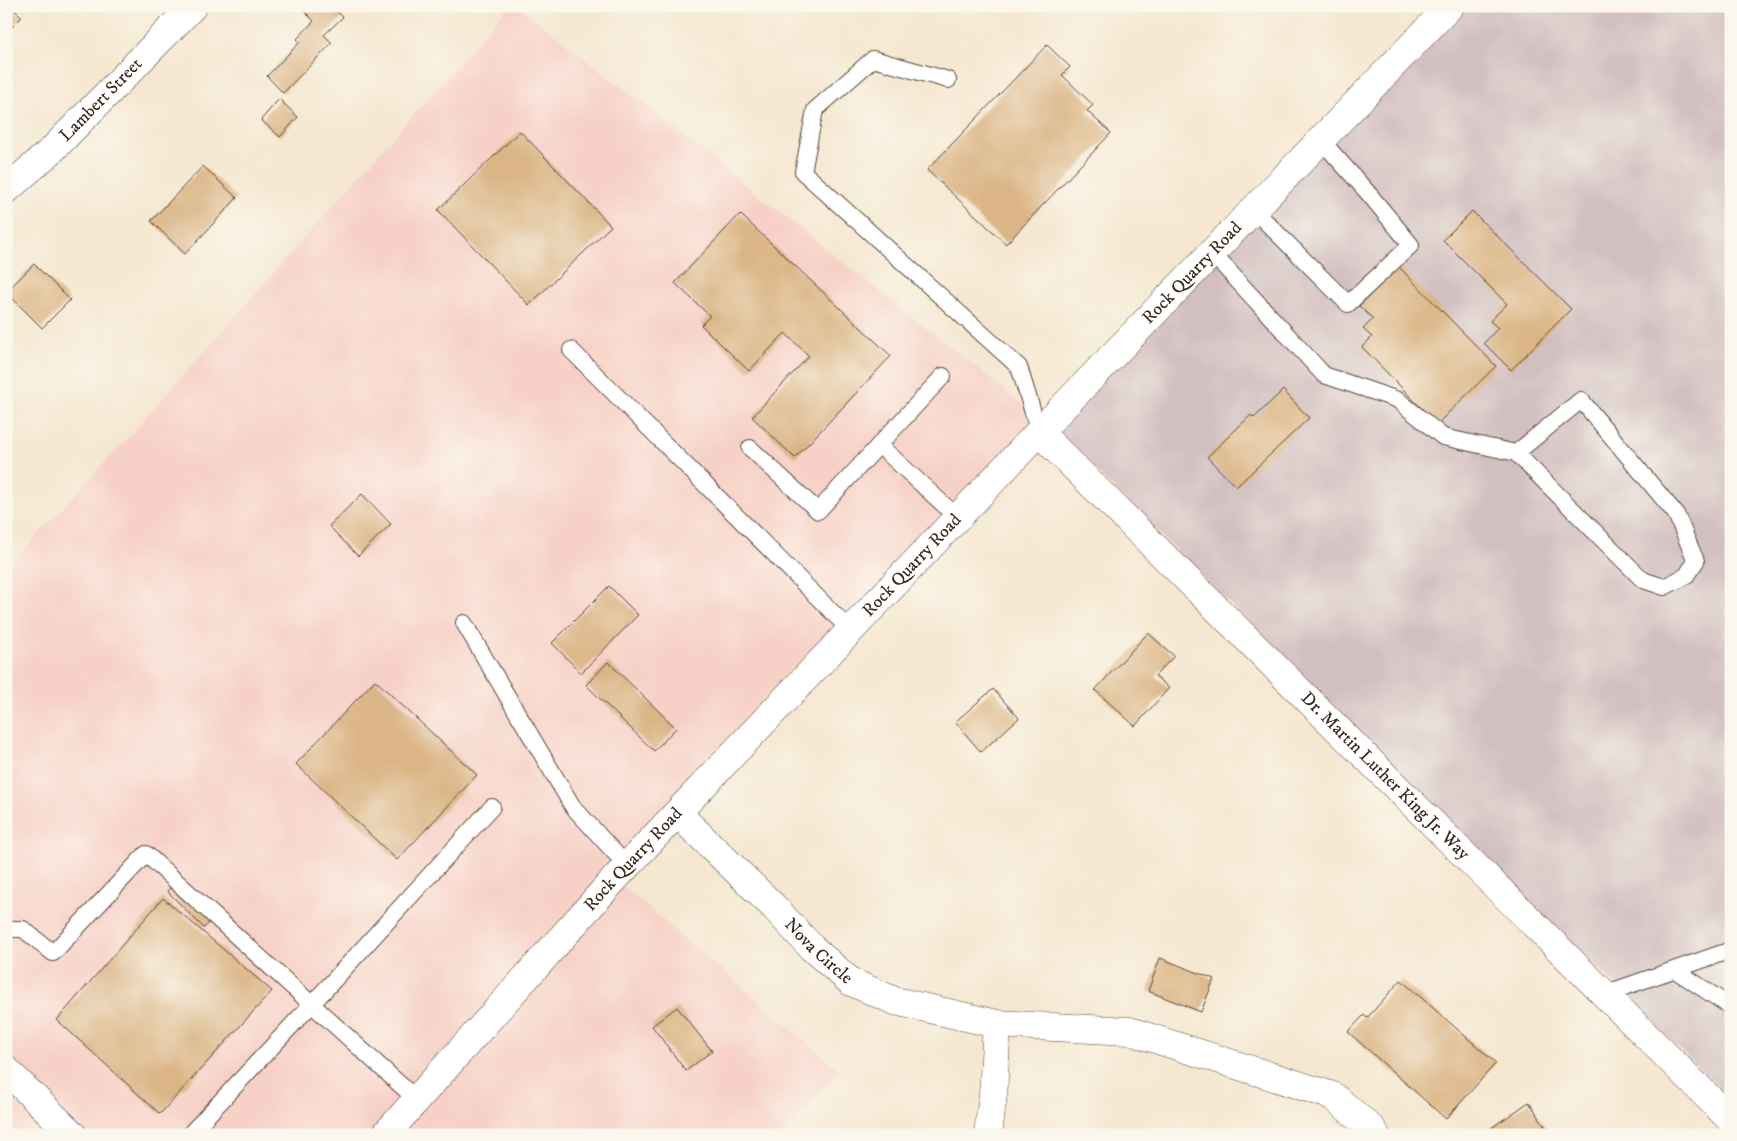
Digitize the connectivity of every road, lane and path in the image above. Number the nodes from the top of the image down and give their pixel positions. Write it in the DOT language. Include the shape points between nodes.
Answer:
graph roads {
  1 [pos="193,6"];
  2 [pos="1450,6"];
  3 [pos="948,80"];
  4 [pos="1321,140"];
  5 [pos="6,190"];
  6 [pos="1254,210"];
  7 [pos="1212,253"];
  8 [pos="571,350"];
  9 [pos="943,376"];
  10 [pos="1039,432"];
  11 [pos="879,445"];
  12 [pos="750,448"];
  13 [pos="1516,453"];
  14 [pos="958,517"];
  15 [pos="464,622"];
  16 [pos="850,630"];
  17 [pos="492,807"];
  18 [pos="677,813"];
  19 [pos="627,866"];
  20 [pos="6,929"];
  21 [pos="1731,950"];
  22 [pos="1675,970"];
  23 [pos="1604,994"];
  24 [pos="312,1004"];
  25 [pos="1731,1007"];
  26 [pos="997,1024"];
  27 [pos="6,1070"];
  28 [pos="416,1099"];
  29 [pos="1731,1120"];
  30 [pos="73,1135"];
  31 [pos="189,1135"];
  32 [pos="385,1135"];
  33 [pos="988,1135"];
  34 [pos="1376,1135"];
  1 -- 5 [label="street, Lambert Street" via="52,150"];
  2 -- 4 [label="street, Rock Quarry Road"];
  3 -- 10 [label="lane" via="873,59 816,110 803,172 1019,368"];
  4 -- 6 [label="street, Rock Quarry Road"];
  4 -- 6 [label="lane" via="1411,245 1348,304"];
  6 -- 7 [label="street, Rock Quarry Road"];
  7 -- 10 [label="street, Rock Quarry Road"];
  7 -- 13 [label="lane" via="1324,375 1398,400 1443,437"];
  8 -- 16 [label="lane"];
  9 -- 11 [label="lane"];
  10 -- 14 [label="street, Rock Quarry Road"];
  10 -- 23 [label="street, Dr. Martin Luther King Jr. Way"];
  11 -- 12 [label="lane" via="818,511"];
  11 -- 14 [label="lane"];
  13 -- 13 [label="lane" via="1643,580 1664,587 1686,576 1696,561 1676,514 1581,400"];
  14 -- 16 [label="street, Rock Quarry Road"];
  15 -- 19 [label="lane" via="573,807"];
  16 -- 18 [label="street, Rock Quarry Road"];
  17 -- 24 [label="lane"];
  18 -- 19 [label="street, Rock Quarry Road"];
  18 -- 26 [label="street, Nova Circle" via="812,948 851,982 895,1001"];
  19 -- 28 [label="street, Rock Quarry Road"];
  20 -- 24 [label="lane" via="23,929 53,953 146,854"];
  21 -- 22 [label="lane"];
  22 -- 23 [label="lane"];
  22 -- 25 [label="lane"];
  23 -- 29 [label="street, Dr. Martin Luther King Jr. Way"];
  24 -- 28 [label="lane"];
  24 -- 31 [label="lane"];
  26 -- 33 [label="street"];
  26 -- 34 [label="street, Nova Circle" via="1130,1031 1332,1096"];
  27 -- 30 [label="street"];
  28 -- 32 [label="street, Rock Quarry Road"];
}
